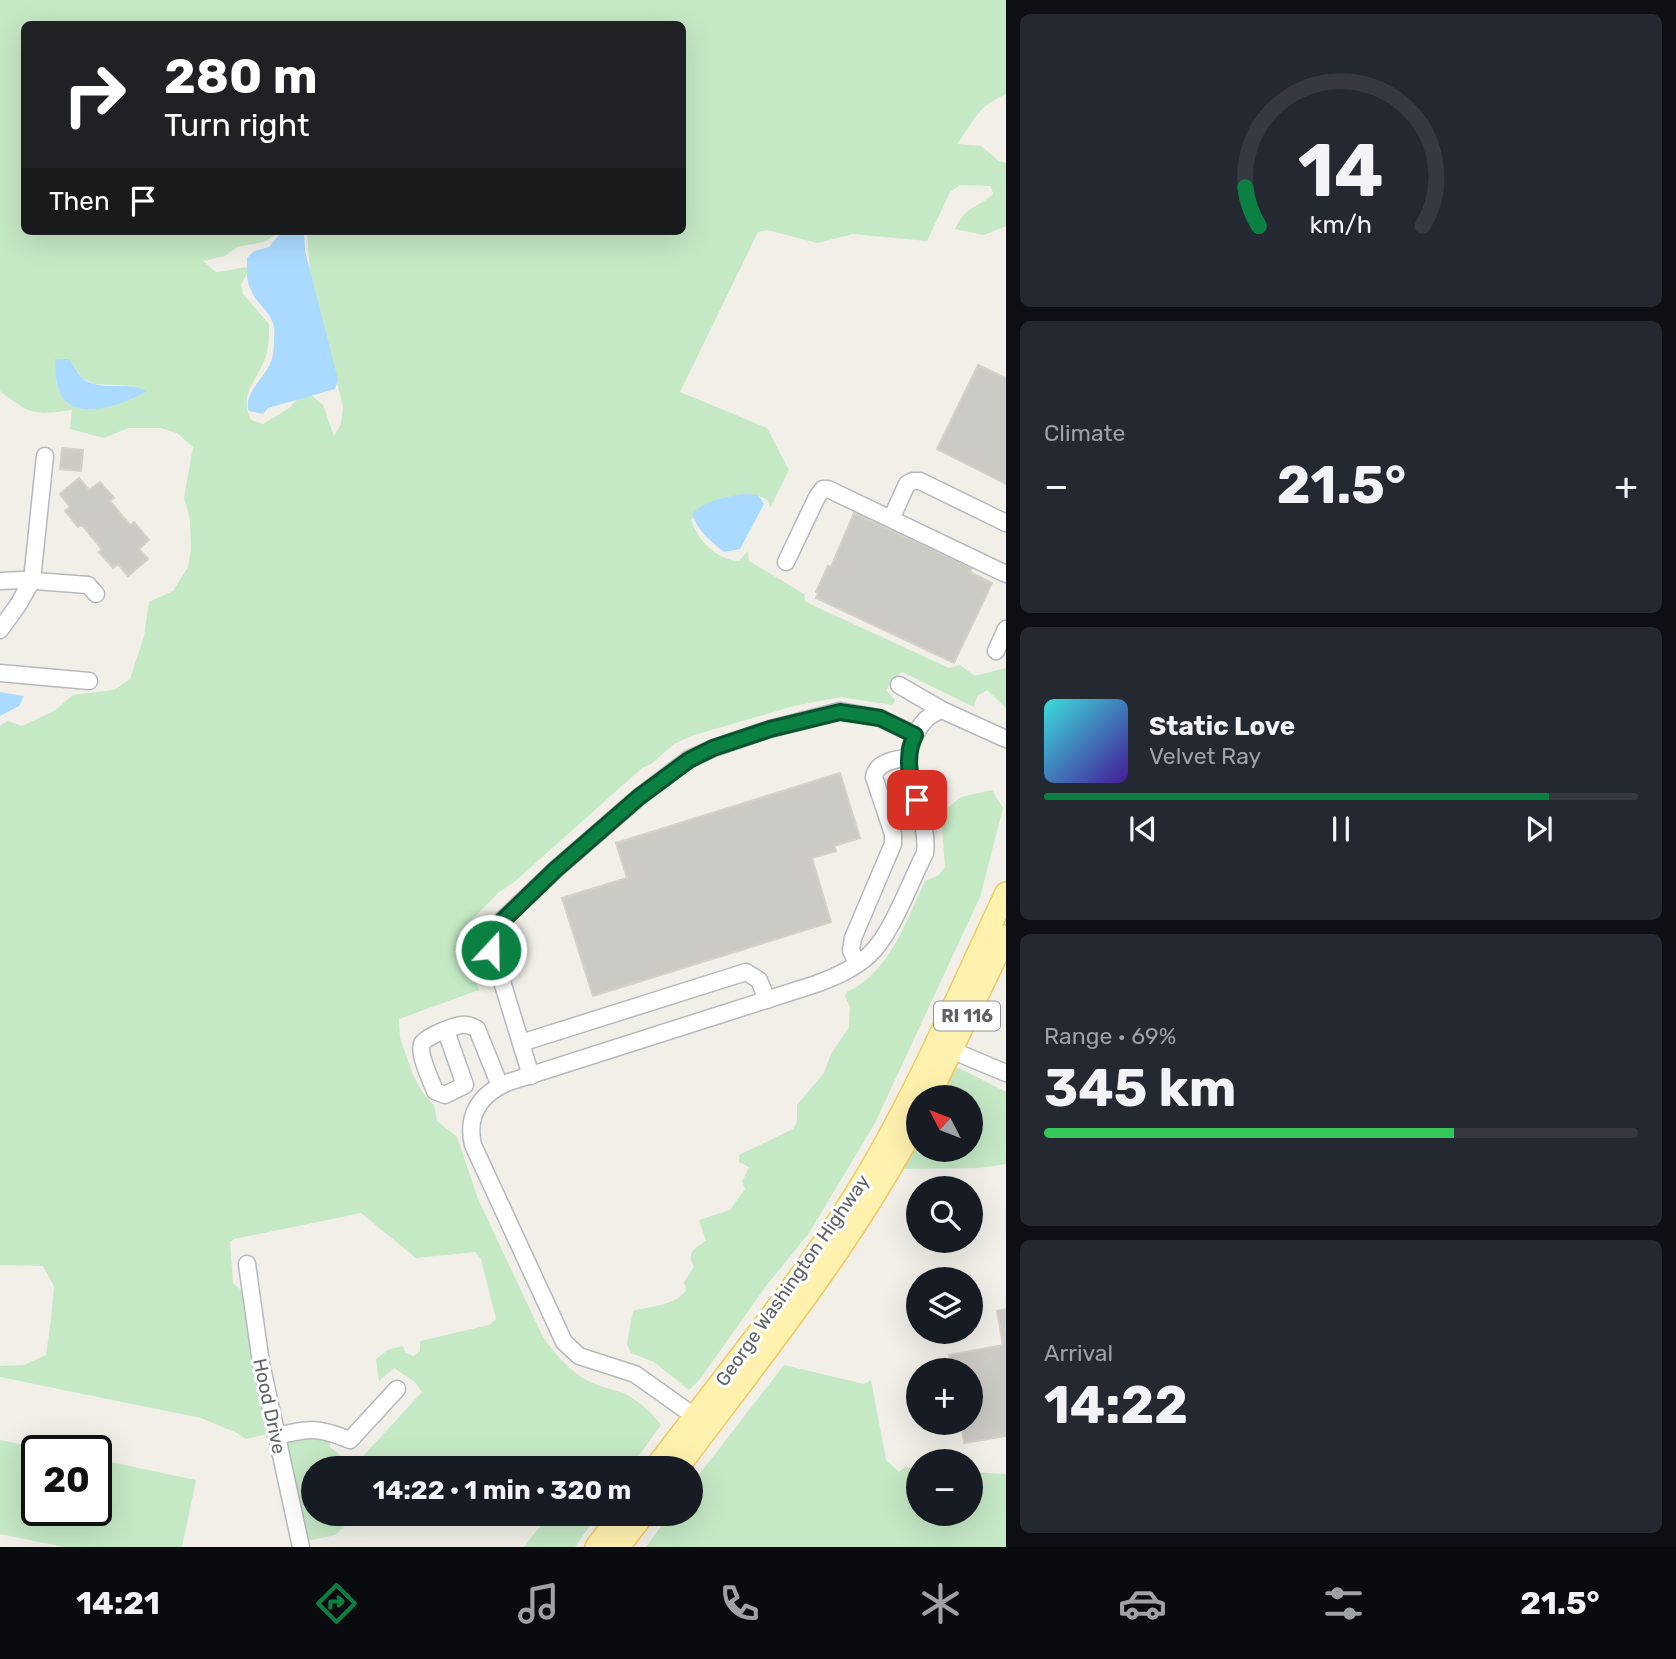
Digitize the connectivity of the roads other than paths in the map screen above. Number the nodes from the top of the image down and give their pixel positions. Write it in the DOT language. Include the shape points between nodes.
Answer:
graph roads {
  1 [pos="45,456"];
  2 [pos="891,519"];
  3 [pos="1006,523"];
  4 [pos="786,562"];
  5 [pos="1006,574"];
  6 [pos="32,580"];
  7 [pos="0,581"];
  8 [pos="96,594"];
  9 [pos="1006,629"];
  10 [pos="0,630"];
  11 [pos="996,651"];
  12 [pos="0,673"];
  13 [pos="89,681"];
  14 [pos="899,685"];
  15 [pos="942,710"];
  16 [pos="915,735"];
  17 [pos="1006,739"];
  18 [pos="909,757"];
  19 [pos="1006,893"];
  20 [pos="1006,936"];
  21 [pos="857,964"];
  22 [pos="767,1000"];
  23 [pos="446,1031"];
  24 [pos="521,1044"];
  25 [pos="951,1050"];
  26 [pos="1006,1073"];
  27 [pos="531,1076"];
  28 [pos="935,1085"];
  29 [pos="500,1086"];
  30 [pos="906,1139"];
  31 [pos="247,1264"];
  32 [pos="397,1389"];
  33 [pos="702,1421"];
  34 [pos="276,1436"];
  35 [pos="667,1456"];
  36 [pos="684,1456"];
  37 [pos="612,1526"];
  38 [pos="635,1526"];
  39 [pos="301,1547"];
  40 [pos="597,1547"];
  41 [pos="619,1547"];
  1 -- 6 [label="street"];
  2 -- 3 [label="street" via="907,484 920,481"];
  2 -- 4 [label="street" via="823,489"];
  2 -- 5 [label="street"];
  6 -- 7 [label="street"];
  6 -- 8 [label="street" via="88,585"];
  6 -- 10 [label="street"];
  9 -- 11 [label="street"];
  12 -- 13 [label="street"];
  14 -- 15 [label="street"];
  15 -- 16 [label="street" via="930,714"];
  15 -- 17 [label="street"];
  16 -- 18 [label="street"];
  16 -- 24 [label="street" via="880,718 840,712 713,748 639,797 555,870 489,939"];
  18 -- 21 [label="street" via="909,776 927,838 925,853 882,940"];
  18 -- 21 [label="street" via="875,771 893,834 852,938"];
  19 -- 33 [label="main road, George Washington Highway / RI 116" via="868,1172"];
  20 -- 25 [label="main road, RI 116"];
  21 -- 22 [label="street" via="816,985"];
  22 -- 24 [label="street" via="759,980 746,972"];
  22 -- 27 [label="street"];
  23 -- 23 [label="street" via="426,1038 421,1045 435,1091 445,1095 465,1085"];
  23 -- 29 [label="street" via="461,1025 477,1029"];
  24 -- 27 [label="street"];
  25 -- 26 [label="street"];
  25 -- 28 [label="main road, RI 116"];
  27 -- 29 [label="street"];
  29 -- 33 [label="street" via="491,1090 472,1117 472,1145 564,1342 579,1356 635,1374"];
  30 -- 33 [label="main road, George Washington Highway / RI 116" via="856,1226"];
  31 -- 34 [label="street, Hood Drive"];
  32 -- 34 [label="street" via="350,1440 322,1429"];
  33 -- 35 [label="main road, George Washington Highway / RI 116"];
  33 -- 36 [label="main road, George Washington Highway / RI 116"];
  34 -- 39 [label="street, Hood Drive"];
  37 -- 40 [label="main road"];
  38 -- 41 [label="main road"];
}
